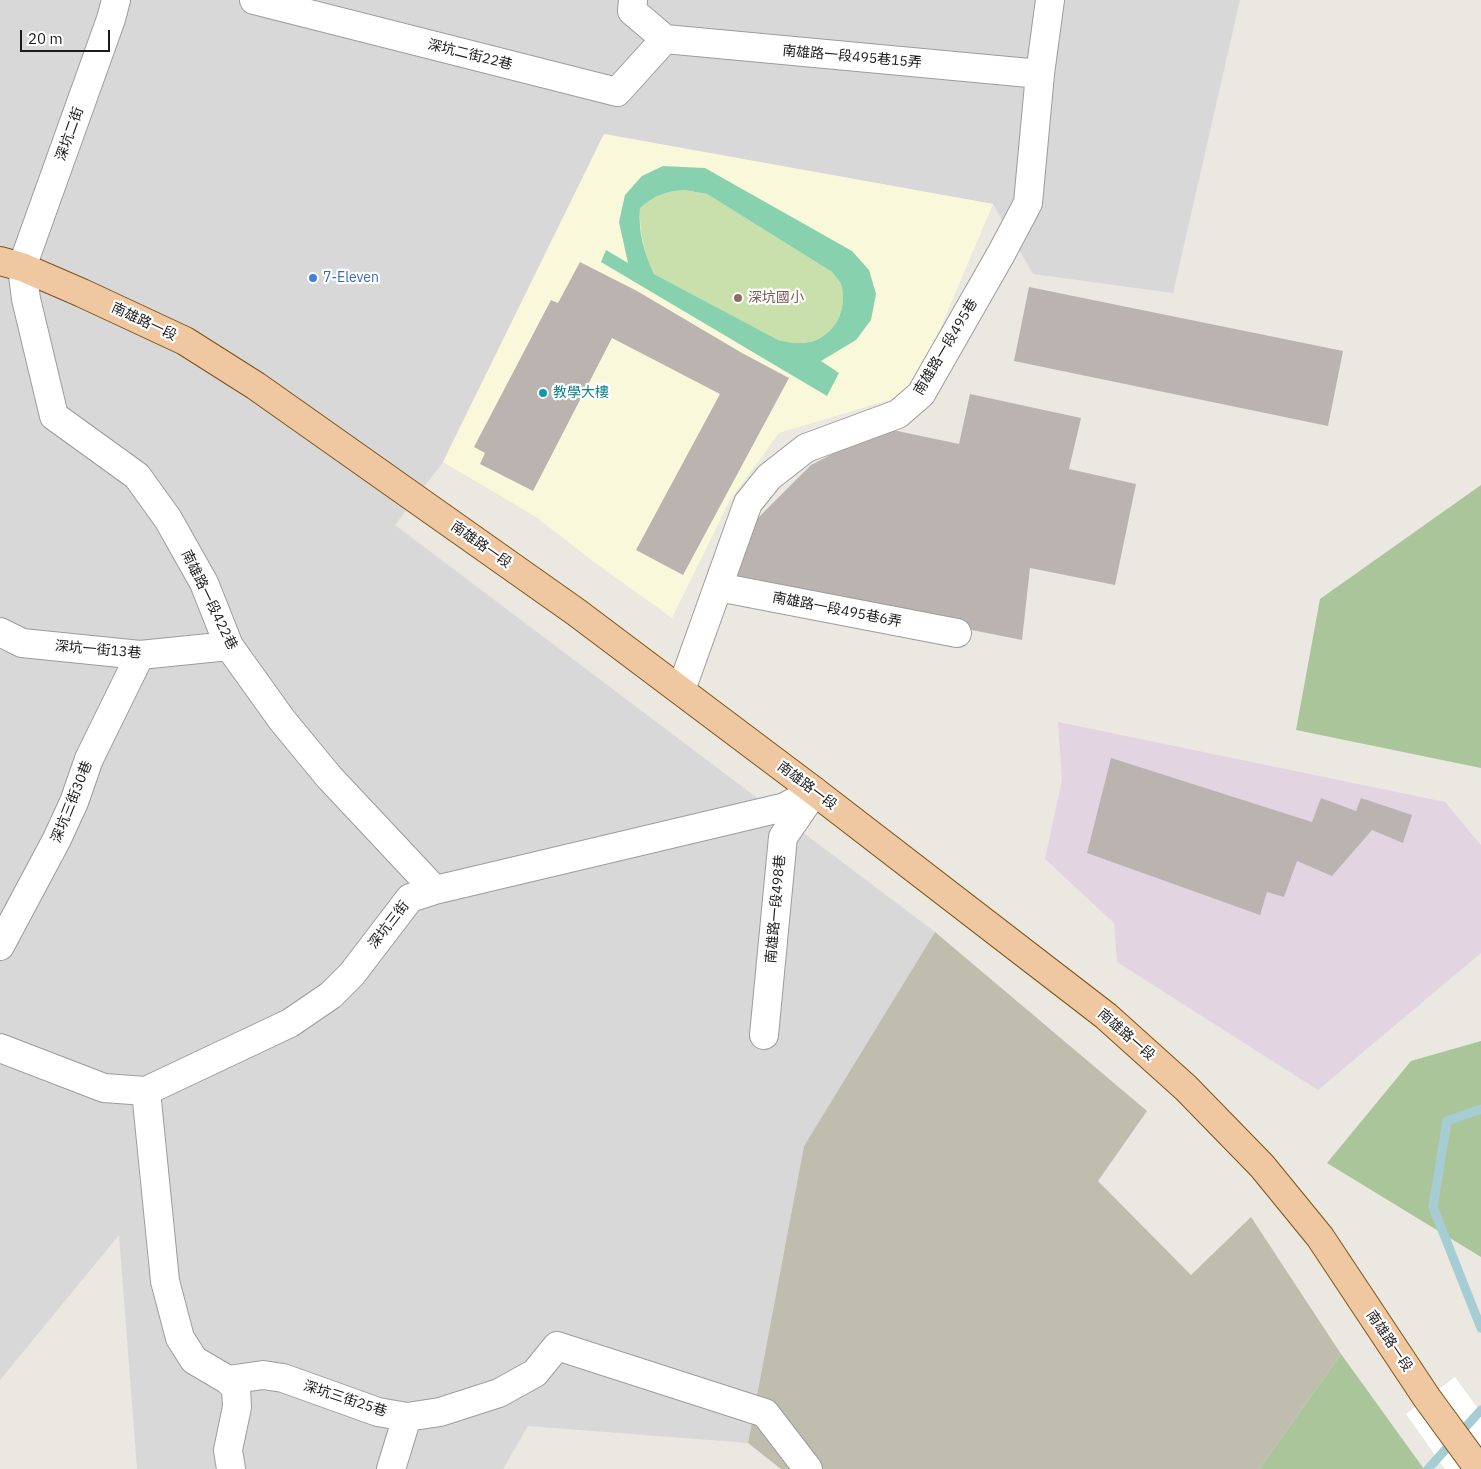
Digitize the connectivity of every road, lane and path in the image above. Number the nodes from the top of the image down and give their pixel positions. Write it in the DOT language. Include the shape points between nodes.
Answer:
graph roads {
  1 [pos="116,0"];
  2 [pos="254,0"];
  3 [pos="633,0"];
  4 [pos="1050,0"];
  5 [pos="665,39"];
  6 [pos="1040,74"];
  7 [pos="11,264"];
  8 [pos="718,587"];
  9 [pos="0,632"];
  10 [pos="957,633"];
  11 [pos="229,646"];
  12 [pos="140,655"];
  13 [pos="681,690"];
  14 [pos="814,792"];
  15 [pos="435,890"];
  16 [pos="0,946"];
  17 [pos="764,1035"];
  18 [pos="0,1048"];
  19 [pos="146,1091"];
  20 [pos="228,1380"];
  21 [pos="407,1417"];
  22 [pos="231,1469"];
  23 [pos="391,1469"];
  24 [pos="808,1469"];
  25 [pos="1479,1469"];
  1 -- 7 [label="street, 深坑二街"];
  2 -- 5 [label="street, 深坑二街22巷" via="617,92"];
  3 -- 5 [label="street" via="632,10"];
  4 -- 6 [label="street, 南雄路一段495巷"];
  5 -- 6 [label="street, 南雄路一段495巷15弄"];
  6 -- 8 [label="street, 南雄路一段495巷" via="1028,203 921,394 898,414 806,448 770,477 748,503"];
  7 -- 11 [label="street, 南雄路一段422巷" via="26,299 54,416 137,476 168,519 204,583"];
  7 -- 13 [label="main road, 南雄路一段" via="186,341 256,386"];
  8 -- 10 [label="street, 南雄路一段495巷6弄"];
  8 -- 13 [label="street, 南雄路一段495巷"];
  9 -- 12 [label="street, 深坑一街13巷" via="22,643"];
  11 -- 12 [label="street, 深坑一街13巷"];
  11 -- 15 [label="street, 南雄路一段422巷" via="282,720 329,777"];
  12 -- 16 [label="street, 深坑三街30巷" via="89,759 57,839"];
  13 -- 14 [label="main road, 南雄路一段"];
  14 -- 15 [label="street, 深坑三街" via="785,807"];
  14 -- 17 [label="street, 南雄路一段498巷" via="783,838"];
  14 -- 25 [label="main road, 南雄路一段" via="1106,1016 1186,1088 1262,1166 1320,1237 1427,1398"];
  15 -- 19 [label="street, 深坑三街" via="410,898 352,974 331,995 290,1023"];
  18 -- 19 [label="street, 深坑三街" via="104,1088"];
  19 -- 20 [label="street" via="165,1281 180,1338 194,1360"];
  20 -- 21 [label="street, 深坑三街25巷" via="263,1374 283,1378 378,1412"];
  20 -- 22 [label="street" via="236,1388 237,1407 228,1450"];
  21 -- 23 [label="street"];
  21 -- 24 [label="street, 深坑三街25巷" via="440,1412 499,1392 534,1373 557,1346 765,1413"];
}
